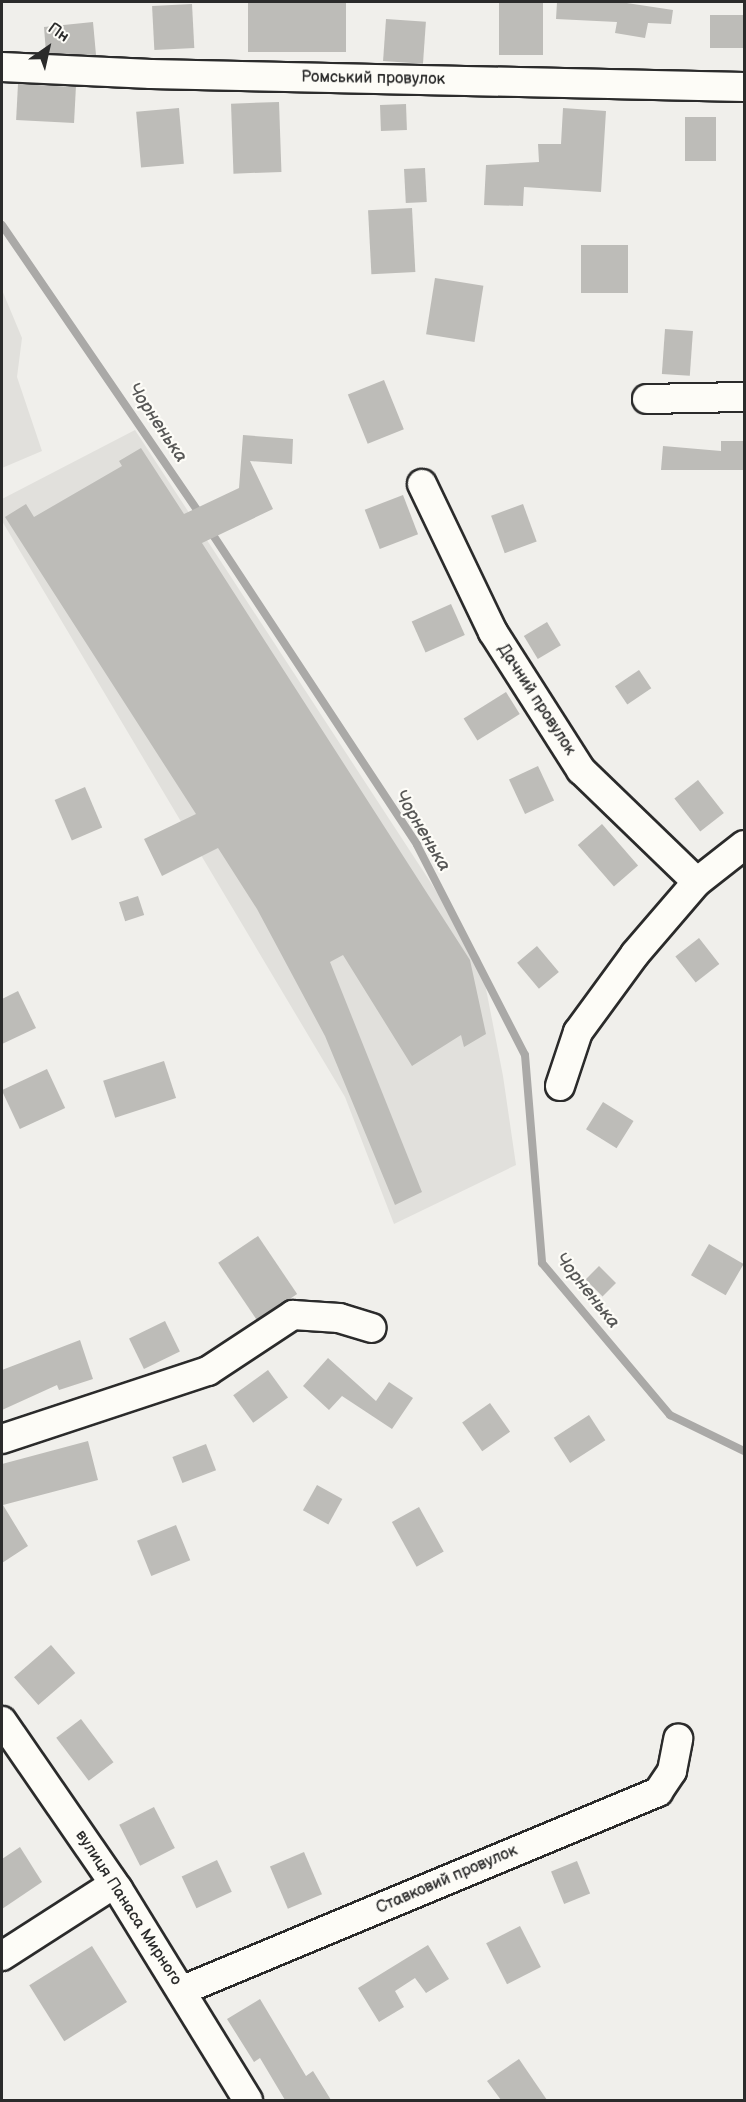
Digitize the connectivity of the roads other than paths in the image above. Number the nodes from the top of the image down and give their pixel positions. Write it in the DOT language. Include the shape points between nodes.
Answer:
graph roads {
  1 [pos="2,67"];
  2 [pos="744,87"];
  3 [pos="744,397"];
  4 [pos="647,399"];
  5 [pos="422,484"];
  6 [pos="744,844"];
  7 [pos="697,882"];
  8 [pos="560,1086"];
  9 [pos="372,1328"];
  10 [pos="2,1439"];
  11 [pos="2,1721"];
  12 [pos="678,1739"];
  13 [pos="114,1884"];
  14 [pos="2,1956"];
  15 [pos="183,1990"];
  16 [pos="248,2100"];
  1 -- 2 [label="street, Ромський провулок"];
  3 -- 4 [label="street"];
  5 -- 7 [label="street, Дачний провулок" via="493,632 581,770"];
  6 -- 7 [label="street"];
  7 -- 8 [label="street" via="635,954 578,1032"];
  9 -- 10 [label="street" via="339,1318 293,1315 208,1371"];
  11 -- 13 [label="street, вулиця Панаса Мирного"];
  12 -- 15 [label="street, Ставковий провулок" via="672,1771 658,1792"];
  13 -- 14 [label="street"];
  13 -- 15 [label="street, вулиця Панаса Мирного"];
  15 -- 16 [label="street, вулиця Панаса Мирного"];
}
